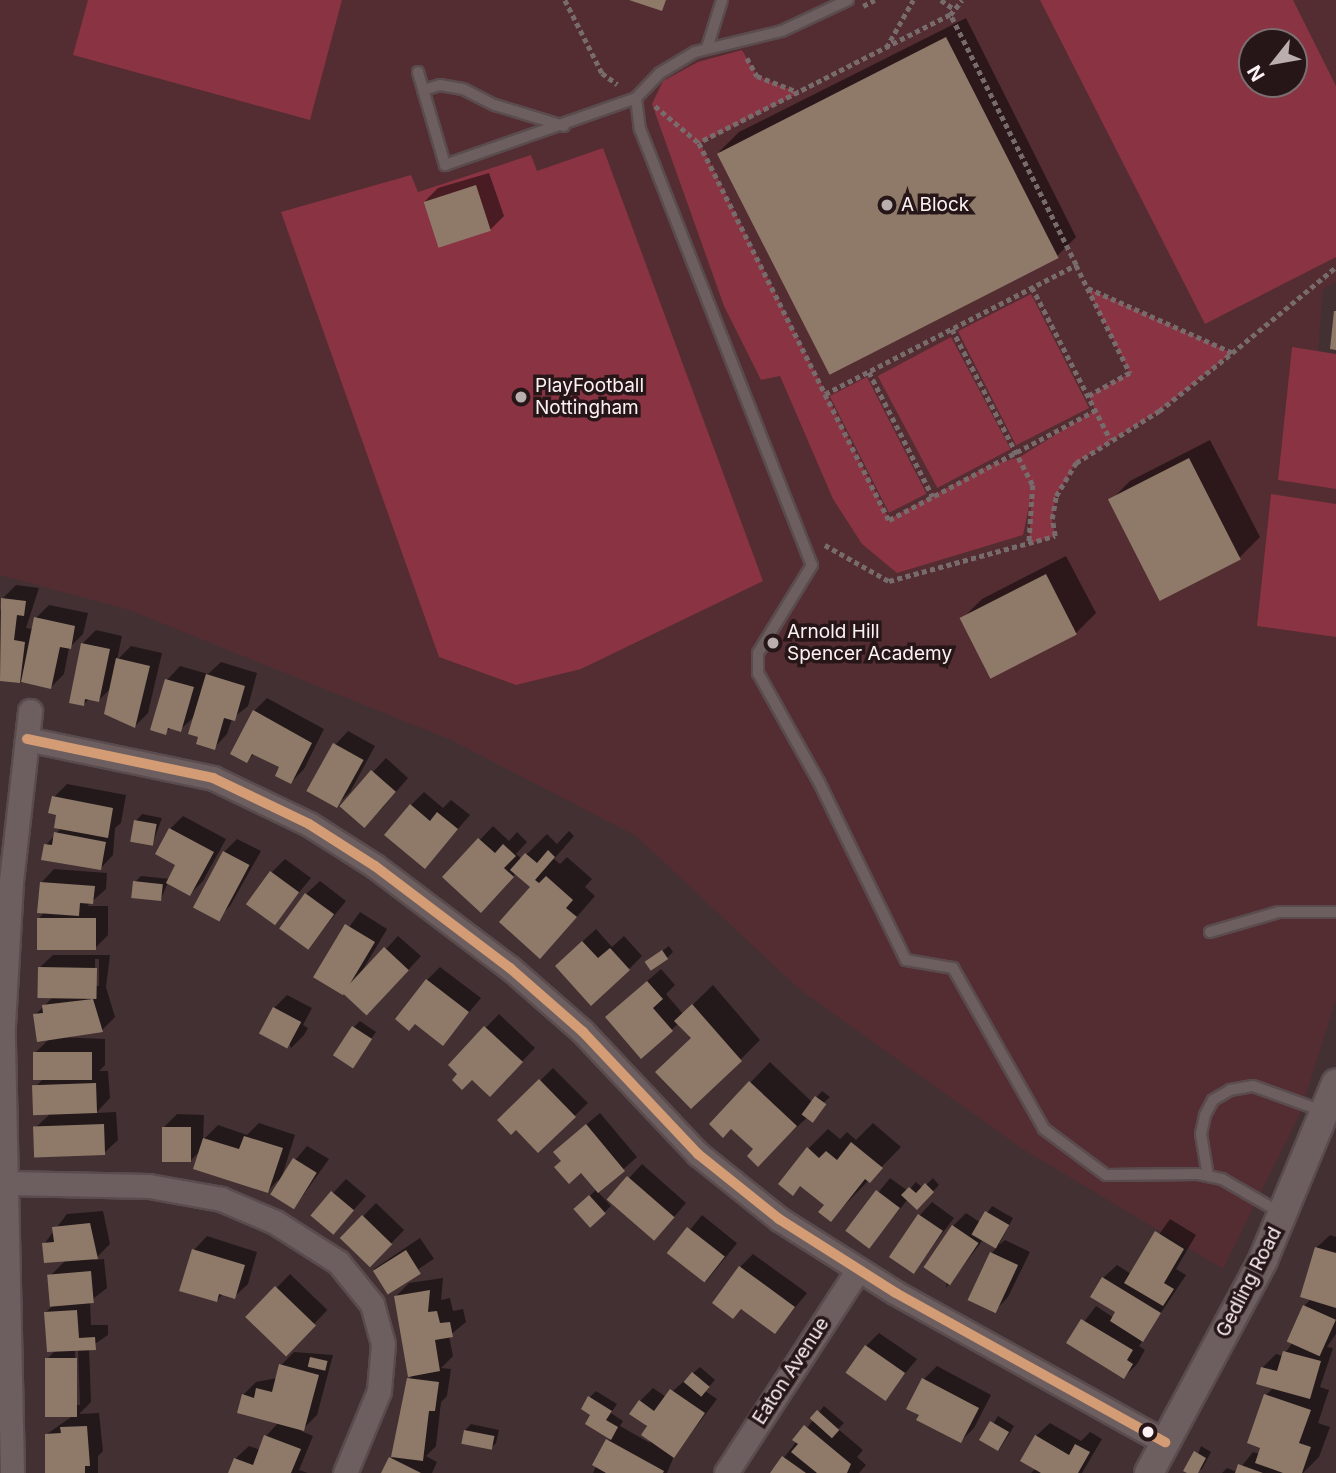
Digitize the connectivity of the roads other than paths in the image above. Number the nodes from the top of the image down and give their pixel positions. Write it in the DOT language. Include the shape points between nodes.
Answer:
graph roads {
  1 [pos="722,0"];
  2 [pos="848,0"];
  3 [pos="707,48"];
  4 [pos="418,72"];
  5 [pos="423,90"];
  6 [pos="636,98"];
  7 [pos="564,126"];
  8 [pos="30,711"];
  9 [pos="27,739"];
  10 [pos="1336,912"];
  11 [pos="1210,932"];
  12 [pos="2,1025"];
  13 [pos="1336,1084"];
  14 [pos="1326,1112"];
  15 [pos="1208,1176"];
  16 [pos="9,1183"];
  17 [pos="1283,1214"];
  18 [pos="858,1270"];
  19 [pos="5,1398"];
  20 [pos="1165,1442"];
  21 [pos="12,1473"];
  22 [pos="345,1473"];
  23 [pos="726,1473"];
  24 [pos="1149,1473"];
  1 -- 3 [label="lane"];
  2 -- 3 [label="lane" via="782,31"];
  3 -- 6 [label="lane" via="660,73"];
  4 -- 5 [label="lane"];
  5 -- 7 [label="lane" via="440,85 463,89 495,105"];
  5 -- 7 [label="lane" via="445,165"];
  6 -- 7 [label="lane"];
  6 -- 15 [label="lane" via="640,129 812,565 758,653 758,673 819,782 905,960 953,968 1044,1129 1084,1161 1106,1175"];
  8 -- 9 [label="street"];
  9 -- 12 [label="street" via="11,881"];
  9 -- 18 [label="street" via="213,778 309,824 374,866 510,968 575,1025 698,1154 779,1219"];
  10 -- 11 [label="lane" via="1279,912"];
  12 -- 16 [label="street"];
  13 -- 14 [label="street, Gedling Road"];
  14 -- 15 [label="lane" via="1253,1086 1230,1090 1213,1100 1205,1115 1201,1134"];
  14 -- 17 [label="street, Gedling Road"];
  15 -- 17 [label="lane" via="1222,1179"];
  16 -- 19 [label="street"];
  16 -- 22 [label="street" via="149,1186 221,1199 275,1222 338,1262 372,1304 383,1344 379,1391"];
  17 -- 20 [label="street, Gedling Road"];
  18 -- 20 [label="street"];
  18 -- 23 [label="street, Eaton Avenue"];
  19 -- 21 [label="street"];
  20 -- 24 [label="street, Gedling Road"];
}
